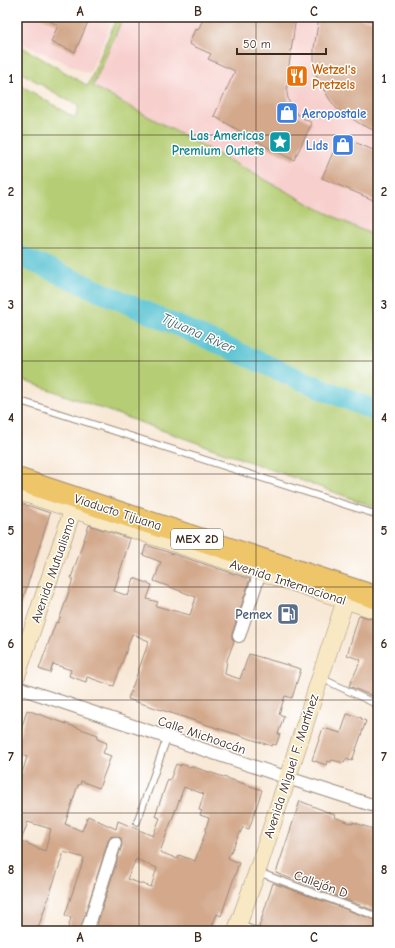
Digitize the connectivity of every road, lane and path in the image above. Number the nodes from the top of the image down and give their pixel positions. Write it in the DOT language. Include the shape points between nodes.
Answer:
graph roads {
  1 [pos="17,400"];
  2 [pos="17,467"];
  3 [pos="17,472"];
  4 [pos="17,478"];
  5 [pos="17,483"];
  6 [pos="17,491"];
  7 [pos="73,509"];
  8 [pos="378,515"];
  9 [pos="260,572"];
  10 [pos="378,586"];
  11 [pos="378,591"];
  12 [pos="378,598"];
  13 [pos="346,601"];
  14 [pos="378,603"];
  15 [pos="378,611"];
  16 [pos="239,636"];
  17 [pos="17,675"];
  18 [pos="320,678"];
  19 [pos="17,687"];
  20 [pos="378,705"];
  21 [pos="167,738"];
  22 [pos="288,778"];
  23 [pos="378,807"];
  24 [pos="137,822"];
  25 [pos="115,844"];
  26 [pos="257,872"];
  27 [pos="378,917"];
  28 [pos="237,928"];
  29 [pos="87,931"];
  30 [pos="257,931"];
  1 -- 8 [label="lane"];
  2 -- 10 [label="highway, Avenida Internacional"];
  3 -- 11 [label="highway, Viaducto Tijuana / MEX 2D"];
  4 -- 12 [label="highway, Viaducto Tijuana / MEX 2D"];
  5 -- 14 [label="highway, Avenida Internacional"];
  6 -- 7 [label="street, Avenida Internacional"];
  7 -- 9 [label="street, Avenida Internacional"];
  7 -- 17 [label="street, Avenida Mutualismo"];
  9 -- 13 [label="street, Avenida Internacional"];
  9 -- 16 [label="street"];
  13 -- 15 [label="street, Avenida Internacional"];
  13 -- 18 [label="street, Avenida Miguel F. Martínez"];
  18 -- 20 [label="lane"];
  18 -- 22 [label="street, Avenida Miguel F. Martínez"];
  19 -- 21 [label="street, Calle Michoacán"];
  21 -- 22 [label="street, Calle Michoacán"];
  21 -- 24 [label="lane"];
  22 -- 23 [label="street, Calle Michoacán"];
  22 -- 26 [label="street, Avenida Miguel F. Martínez"];
  25 -- 29 [label="street"];
  26 -- 27 [label="lane, Callejón D"];
  26 -- 28 [label="street, Avenida Miguel F. Martínez"];
  28 -- 30 [label="lane"];
}
